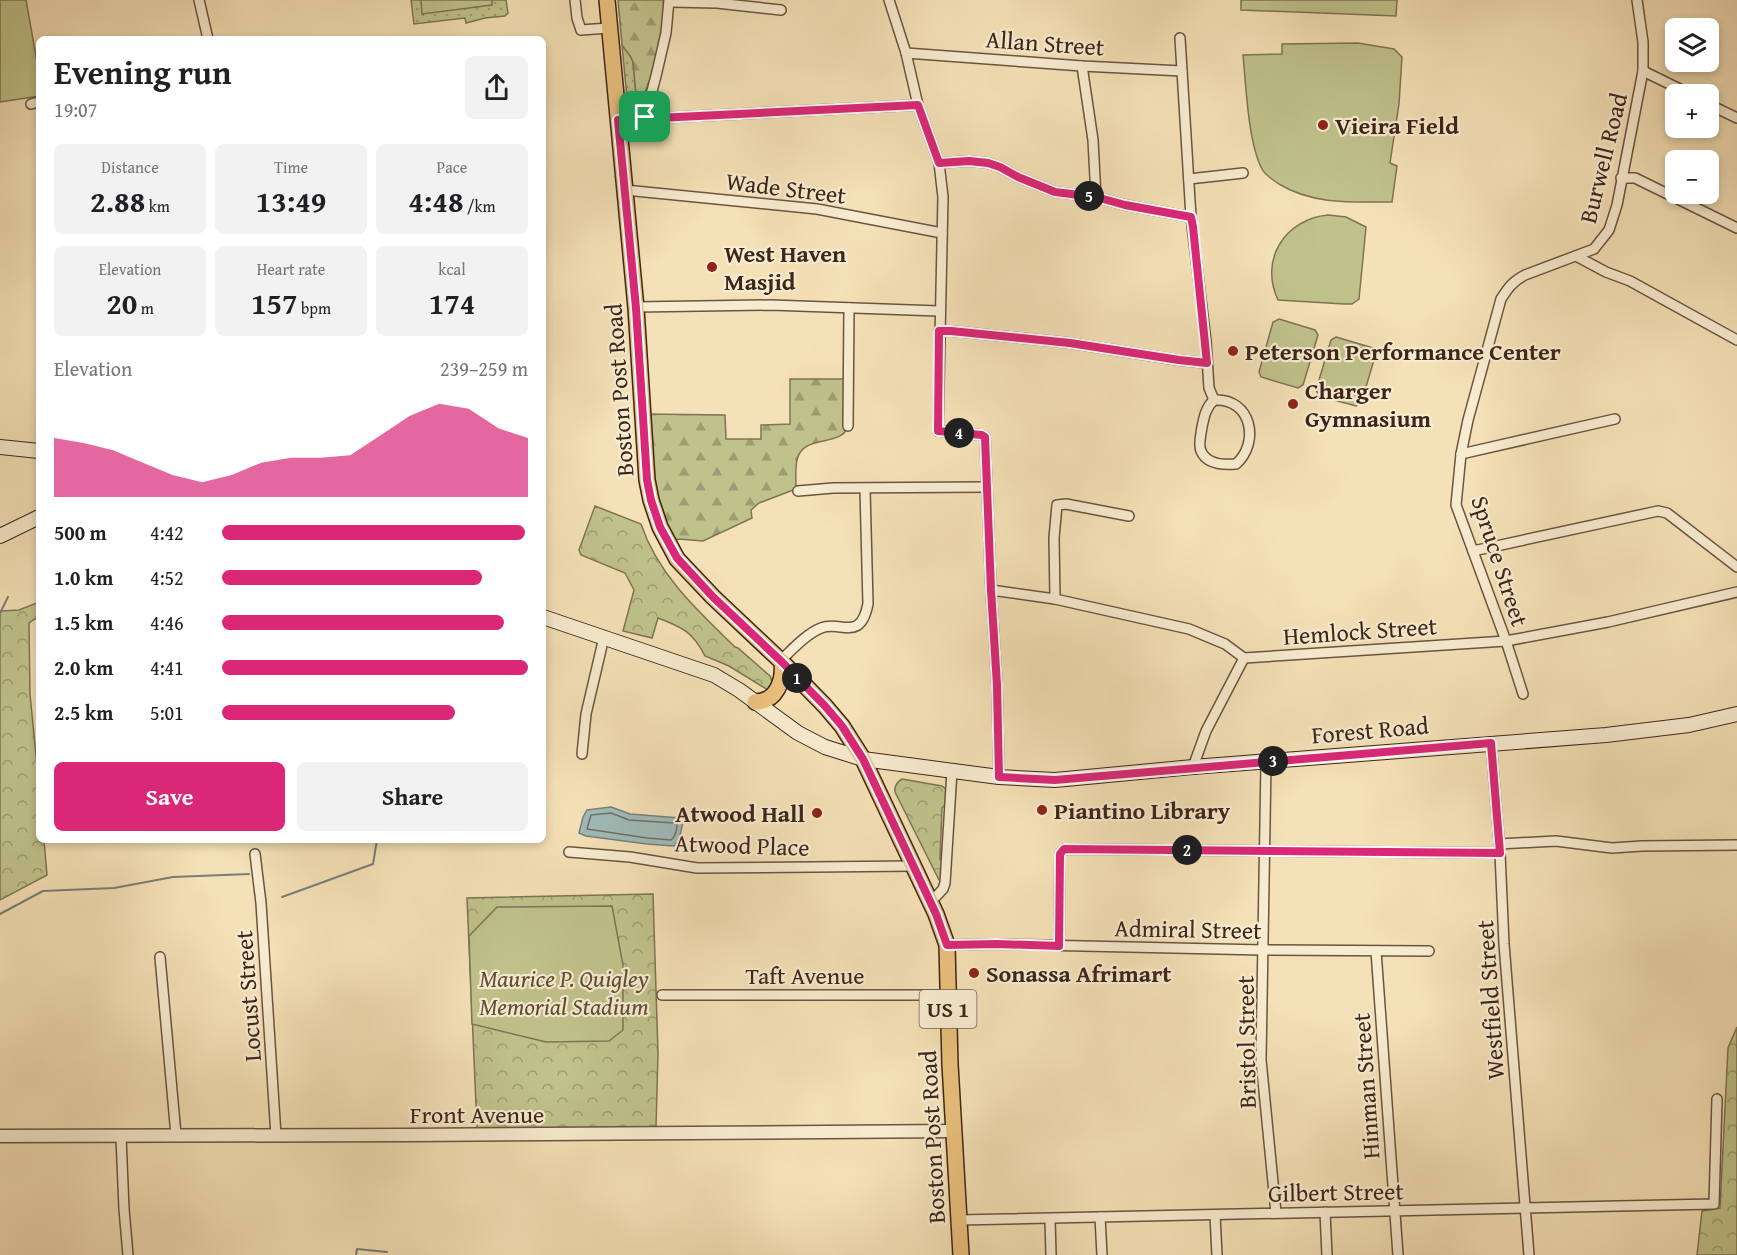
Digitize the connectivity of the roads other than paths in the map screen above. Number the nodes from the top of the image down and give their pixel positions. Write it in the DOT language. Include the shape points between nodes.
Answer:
graph roads {
  1 [pos="199,0"];
  2 [pos="575,0"];
  3 [pos="607,0"];
  4 [pos="889,0"];
  5 [pos="1637,0"];
  6 [pos="670,1"];
  7 [pos="781,10"];
  8 [pos="609,28"];
  9 [pos="207,36"];
  10 [pos="1180,38"];
  11 [pos="906,53"];
  12 [pos="1082,66"];
  13 [pos="1182,71"];
  14 [pos="1643,72"];
  15 [pos="1669,84"];
  16 [pos="918,105"];
  17 [pos="1719,109"];
  18 [pos="645,117"];
  19 [pos="1737,118"];
  20 [pos="618,120"];
  21 [pos="939,163"];
  22 [pos="1243,173"];
  23 [pos="1621,178"];
  24 [pos="1189,179"];
  25 [pos="625,190"];
  26 [pos="1096,197"];
  27 [pos="1191,217"];
  28 [pos="1737,228"];
  29 [pos="942,233"];
  30 [pos="1576,256"];
  31 [pos="1501,299"];
  32 [pos="636,307"];
  33 [pos="849,308"];
  34 [pos="939,311"];
  35 [pos="939,331"];
  36 [pos="1737,340"];
  37 [pos="1207,363"];
  38 [pos="1214,400"];
  39 [pos="1615,419"];
  40 [pos="848,426"];
  41 [pos="0,447"];
  42 [pos="36,452"];
  43 [pos="1461,454"];
  44 [pos="987,487"];
  45 [pos="865,489"];
  46 [pos="798,491"];
  47 [pos="1130,516"];
  48 [pos="36,518"];
  49 [pos="0,536"];
  50 [pos="1473,551"];
  51 [pos="1737,567"];
  52 [pos="991,590"];
  53 [pos="1737,592"];
  54 [pos="1055,599"];
  55 [pos="546,618"];
  56 [pos="604,637"];
  57 [pos="1506,641"];
  58 [pos="1244,658"];
  59 [pos="781,661"];
  60 [pos="1522,694"];
  61 [pos="755,702"];
  62 [pos="1737,714"];
  63 [pos="1491,743"];
  64 [pos="582,754"];
  65 [pos="863,759"];
  66 [pos="1266,762"];
  67 [pos="1193,767"];
  68 [pos="952,771"];
  69 [pos="999,777"];
  70 [pos="1737,845"];
  71 [pos="1499,849"];
  72 [pos="1266,850"];
  73 [pos="569,852"];
  74 [pos="255,854"];
  75 [pos="914,866"];
  76 [pos="930,903"];
  77 [pos="947,945"];
  78 [pos="1059,946"];
  79 [pos="1263,950"];
  80 [pos="1376,951"];
  81 [pos="1429,951"];
  82 [pos="160,957"];
  83 [pos="662,995"];
  84 [pos="948,995"];
  85 [pos="1717,1099"];
  86 [pos="954,1131"];
  87 [pos="0,1136"];
  88 [pos="176,1136"];
  89 [pos="276,1136"];
  90 [pos="121,1137"];
  91 [pos="1526,1207"];
  92 [pos="1395,1210"];
  93 [pos="1324,1212"];
  94 [pos="1276,1213"];
  95 [pos="1215,1215"];
  96 [pos="1100,1217"];
  97 [pos="1050,1219"];
  98 [pos="959,1220"];
  99 [pos="128,1255"];
  100 [pos="961,1255"];
  101 [pos="1052,1255"];
  102 [pos="1102,1255"];
  103 [pos="1217,1255"];
  104 [pos="1327,1255"];
  105 [pos="1398,1255"];
  106 [pos="1529,1255"];
  1 -- 9 [label="street"];
  2 -- 8 [label="street" via="581,30"];
  3 -- 8 [label="main road, Boston Post Road / US 1"];
  4 -- 11 [label="street"];
  5 -- 14 [label="street, Burwell Road"];
  6 -- 7 [label="street"];
  6 -- 18 [label="street"];
  8 -- 20 [label="main road, Boston Post Road / US 1"];
  10 -- 13 [label="street"];
  11 -- 12 [label="street, Allan Street"];
  11 -- 16 [label="street"];
  12 -- 13 [label="street, Allan Street"];
  12 -- 26 [label="street"];
  13 -- 24 [label="street"];
  14 -- 15 [label="street"];
  14 -- 23 [label="street, Burwell Road"];
  16 -- 18 [label="street"];
  16 -- 21 [label="street"];
  17 -- 19 [label="street"];
  18 -- 20 [label="street"];
  20 -- 25 [label="main road, Boston Post Road / US 1"];
  21 -- 26 [label="street" via="988,163 1055,192"];
  21 -- 29 [label="street"];
  22 -- 24 [label="street"];
  23 -- 28 [label="street" via="1635,178"];
  23 -- 30 [label="street, Burwell Road" via="1616,211 1605,236 1594,249"];
  24 -- 27 [label="street"];
  25 -- 29 [label="street, Wade Street" via="817,209"];
  25 -- 32 [label="main road, Boston Post Road / US 1"];
  26 -- 27 [label="street"];
  27 -- 37 [label="street"];
  29 -- 34 [label="street"];
  30 -- 31 [label="street, Burwell Road" via="1514,281"];
  30 -- 36 [label="street"];
  31 -- 43 [label="street, Spruce Street"];
  32 -- 33 [label="street"];
  32 -- 59 [label="main road, Boston Post Road / US 1" via="647,480 660,527 684,567"];
  33 -- 34 [label="street"];
  33 -- 40 [label="street"];
  34 -- 35 [label="street"];
  35 -- 37 [label="street" via="1046,340"];
  35 -- 44 [label="street" via="938,431 985,437"];
  37 -- 38 [label="street"];
  38 -- 38 [label="street" via="1203,422 1201,452 1221,465 1236,464 1243,458 1249,441 1246,417 1234,404"];
  39 -- 43 [label="street"];
  41 -- 42 [label="main road"];
  43 -- 50 [label="street, Spruce Street" via="1456,506"];
  44 -- 45 [label="street"];
  44 -- 52 [label="street"];
  45 -- 46 [label="street"];
  45 -- 59 [label="street" via="868,604 863,618 852,627 828,626 816,631"];
  47 -- 54 [label="street" via="1057,505"];
  48 -- 49 [label="main road"];
  50 -- 51 [label="street" via="1658,511 1667,513"];
  50 -- 57 [label="street, Spruce Street"];
  52 -- 54 [label="street"];
  52 -- 69 [label="street"];
  53 -- 57 [label="street, Hemlock Street"];
  54 -- 58 [label="street" via="1190,629 1225,644"];
  55 -- 56 [label="main road, Forest Road"];
  56 -- 61 [label="main road, Forest Road" via="714,675"];
  56 -- 64 [label="street" via="586,714"];
  57 -- 58 [label="street, Hemlock Street"];
  57 -- 60 [label="street, Spruce Street"];
  58 -- 67 [label="street" via="1206,731"];
  59 -- 61 [label="main road" via="782,676 777,690 767,700"];
  59 -- 65 [label="main road, Boston Post Road / US 1" via="842,726"];
  61 -- 65 [label="main road, Forest Road" via="825,747"];
  62 -- 63 [label="main road, Forest Road" via="1662,730"];
  63 -- 66 [label="main road, Forest Road"];
  63 -- 71 [label="street, Westfield Street"];
  65 -- 68 [label="main road, Forest Road"];
  65 -- 75 [label="main road, Boston Post Road / US 1"];
  66 -- 67 [label="main road, Forest Road"];
  66 -- 72 [label="street, Bristol Street"];
  67 -- 69 [label="main road, Forest Road" via="1055,780"];
  68 -- 69 [label="main road, Forest Road"];
  68 -- 76 [label="street" via="945,883"];
  70 -- 71 [label="street" via="1612,848 1556,841"];
  71 -- 72 [label="street"];
  71 -- 91 [label="street, Westfield Street"];
  72 -- 78 [label="street" via="1064,849 1060,854"];
  72 -- 79 [label="street, Bristol Street"];
  73 -- 75 [label="street, Atwood Place" via="697,868"];
  74 -- 89 [label="street, Locust Street"];
  75 -- 76 [label="main road, Boston Post Road / US 1"];
  76 -- 77 [label="main road, Boston Post Road / US 1"];
  77 -- 78 [label="street, Admiral Street"];
  77 -- 84 [label="main road, Boston Post Road / US 1"];
  78 -- 79 [label="street, Admiral Street"];
  79 -- 80 [label="street, Admiral Street"];
  79 -- 94 [label="street, Bristol Street" via="1261,1060"];
  80 -- 81 [label="street, Admiral Street"];
  80 -- 92 [label="street, Hinman Street"];
  82 -- 88 [label="street"];
  83 -- 84 [label="street, Taft Avenue"];
  84 -- 86 [label="main road, Boston Post Road / US 1"];
  85 -- 91 [label="street, Gilbert Street" via="1714,1204"];
  86 -- 89 [label="street, Front Avenue"];
  86 -- 98 [label="main road, Boston Post Road / US 1"];
  87 -- 90 [label="street, Front Avenue"];
  88 -- 89 [label="street, Front Avenue"];
  88 -- 90 [label="street, Front Avenue"];
  90 -- 99 [label="street"];
  91 -- 92 [label="street, Gilbert Street"];
  91 -- 106 [label="street, Westfield Street"];
  92 -- 93 [label="street, Gilbert Street"];
  92 -- 105 [label="street, Hinman Street"];
  93 -- 94 [label="street, Gilbert Street"];
  93 -- 104 [label="street"];
  94 -- 95 [label="street, Gilbert Street"];
  95 -- 96 [label="street, Gilbert Street"];
  95 -- 103 [label="street"];
  96 -- 97 [label="street, Gilbert Street"];
  96 -- 102 [label="street"];
  97 -- 98 [label="street, Gilbert Street"];
  97 -- 101 [label="street"];
  98 -- 100 [label="main road, Boston Post Road / US 1"];
}
